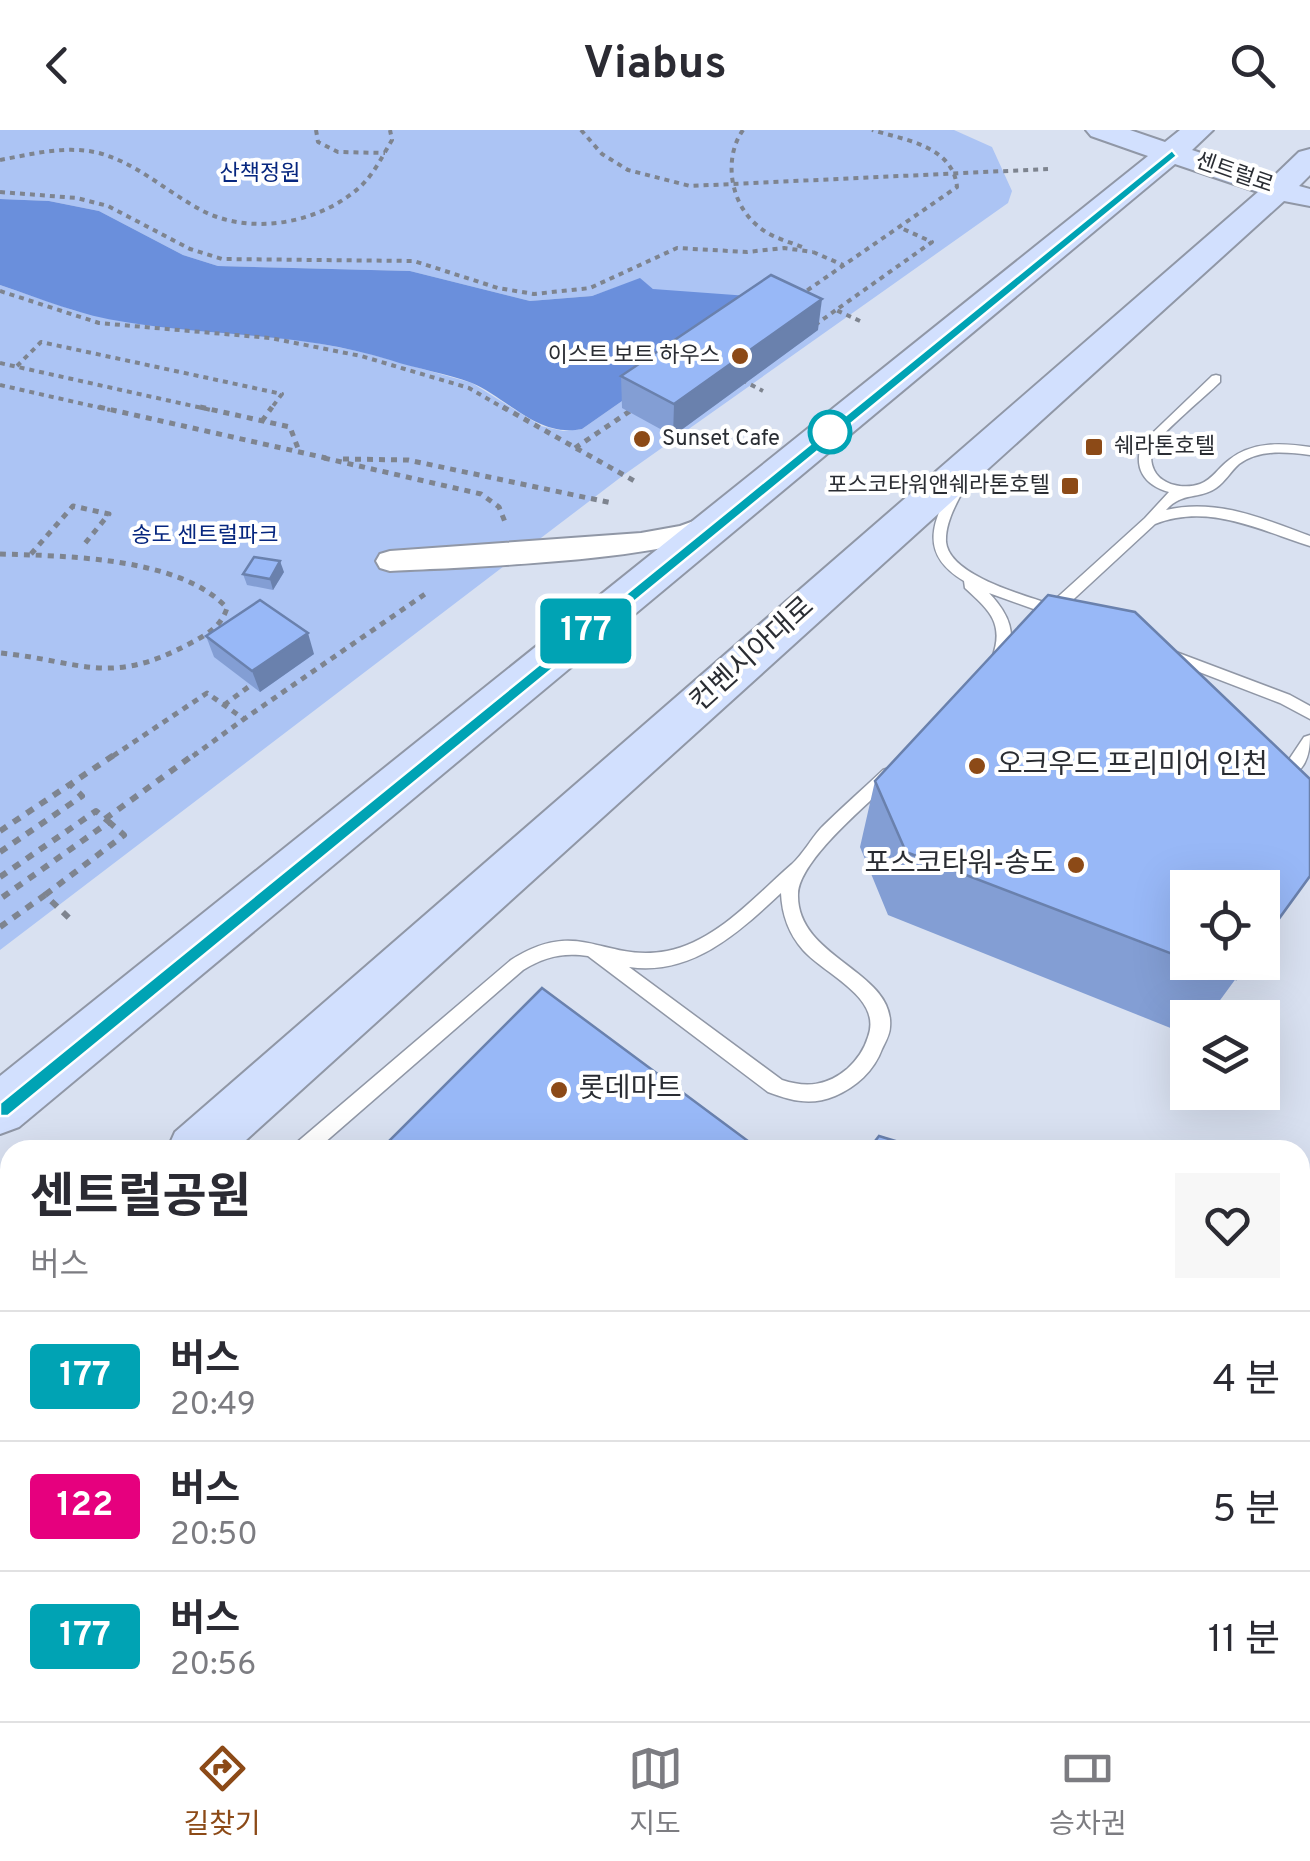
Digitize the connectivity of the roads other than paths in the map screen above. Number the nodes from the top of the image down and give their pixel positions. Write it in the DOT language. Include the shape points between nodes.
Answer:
graph roads {
  1 [pos="1101,130"];
  2 [pos="1189,136"];
  3 [pos="1232,143"];
  4 [pos="1268,154"];
  5 [pos="1308,163"];
  6 [pos="1278,188"];
  7 [pos="1310,199"];
  8 [pos="1216,379"];
  9 [pos="990,447"];
  10 [pos="1310,451"];
  11 [pos="1215,483"];
  12 [pos="1187,490"];
  13 [pos="726,518"];
  14 [pos="1250,520"];
  15 [pos="1150,521"];
  16 [pos="1310,541"];
  17 [pos="390,561"];
  18 [pos="954,568"];
  19 [pos="1046,616"];
  20 [pos="1070,617"];
  21 [pos="1017,650"];
  22 [pos="1160,651"];
  23 [pos="1310,714"];
  24 [pos="1310,741"];
  25 [pos="897,766"];
  26 [pos="1261,781"];
  27 [pos="800,865"];
  28 [pos="593,950"];
  29 [pos="0,1110"];
  30 [pos="206,1140"];
  31 [pos="314,1140"];
  1 -- 2 [label="main road, 센트럴로"];
  2 -- 3 [label="main road, 센트럴로"];
  2 -- 6 [label="main road, 센트럴로"];
  2 -- 13 [label="main road"];
  4 -- 5 [label="main road, 센트럴로"];
  5 -- 6 [label="main road, 컨벤시아대로"];
  6 -- 7 [label="main road, 센트럴로"];
  6 -- 9 [label="main road, 컨벤시아대로"];
  8 -- 12 [label="lane" via="1144,453 1153,481"];
  9 -- 18 [label="lane" via="960,482 944,521 940,549"];
  9 -- 30 [label="main road, 컨벤시아대로"];
  10 -- 11 [label="lane" via="1262,449 1235,462"];
  11 -- 12 [label="lane"];
  11 -- 14 [label="lane" via="1214,500"];
  12 -- 15 [label="lane" via="1170,496"];
  13 -- 17 [label="street" via="655,541"];
  13 -- 29 [label="main road"];
  14 -- 15 [label="lane" via="1192,510"];
  14 -- 16 [label="lane"];
  15 -- 19 [label="lane"];
  18 -- 19 [label="lane"];
  18 -- 21 [label="lane" via="1002,616 1005,646 994,667"];
  19 -- 20 [label="lane"];
  22 -- 23 [label="lane"];
  24 -- 26 [label="lane" via="1290,771"];
  25 -- 27 [label="lane"];
  27 -- 28 [label="lane" via="718,939 686,957 646,962"];
  27 -- 28 [label="lane" via="789,894 803,941 863,988 882,1012 866,1062 830,1090 796,1094 775,1086"];
  28 -- 31 [label="lane" via="578,946 534,954"];
}
